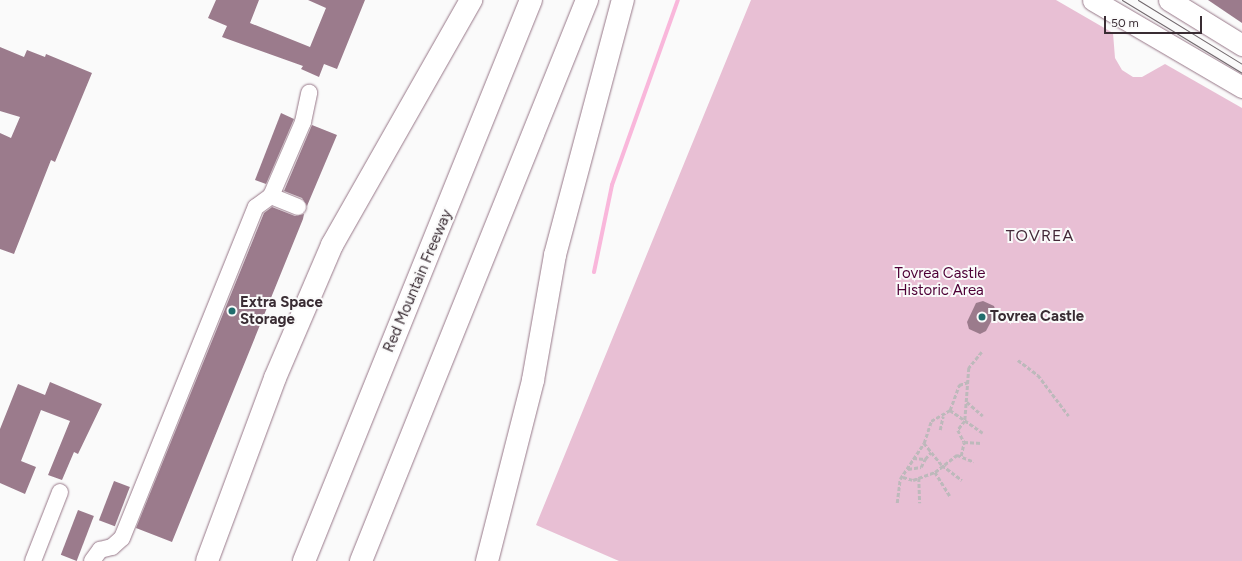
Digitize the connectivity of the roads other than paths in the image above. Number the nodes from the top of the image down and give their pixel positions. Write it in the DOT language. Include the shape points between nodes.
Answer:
graph roads {
  1 [pos="471,0"];
  2 [pos="531,0"];
  3 [pos="587,0"];
  4 [pos="623,0"];
  5 [pos="1092,0"];
  6 [pos="1169,0"];
  7 [pos="1242,45"];
  8 [pos="1242,88"];
  9 [pos="309,93"];
  10 [pos="272,196"];
  11 [pos="298,207"];
  12 [pos="60,492"];
  13 [pos="34,561"];
  14 [pos="92,561"];
  15 [pos="207,561"];
  16 [pos="304,561"];
  17 [pos="361,561"];
  18 [pos="487,561"];
  1 -- 15 [label="highway" via="332,245 275,378"];
  2 -- 16 [label="highway, Red Mountain Freeway"];
  3 -- 17 [label="highway"];
  4 -- 18 [label="highway" via="555,255 533,380"];
  5 -- 8 [label="main road"];
  6 -- 7 [label="main road"];
  9 -- 10 [label="lane" via="303,122"];
  10 -- 11 [label="lane"];
  10 -- 14 [label="lane" via="256,208 122,538 112,547 100,550"];
  12 -- 13 [label="lane"];
}
